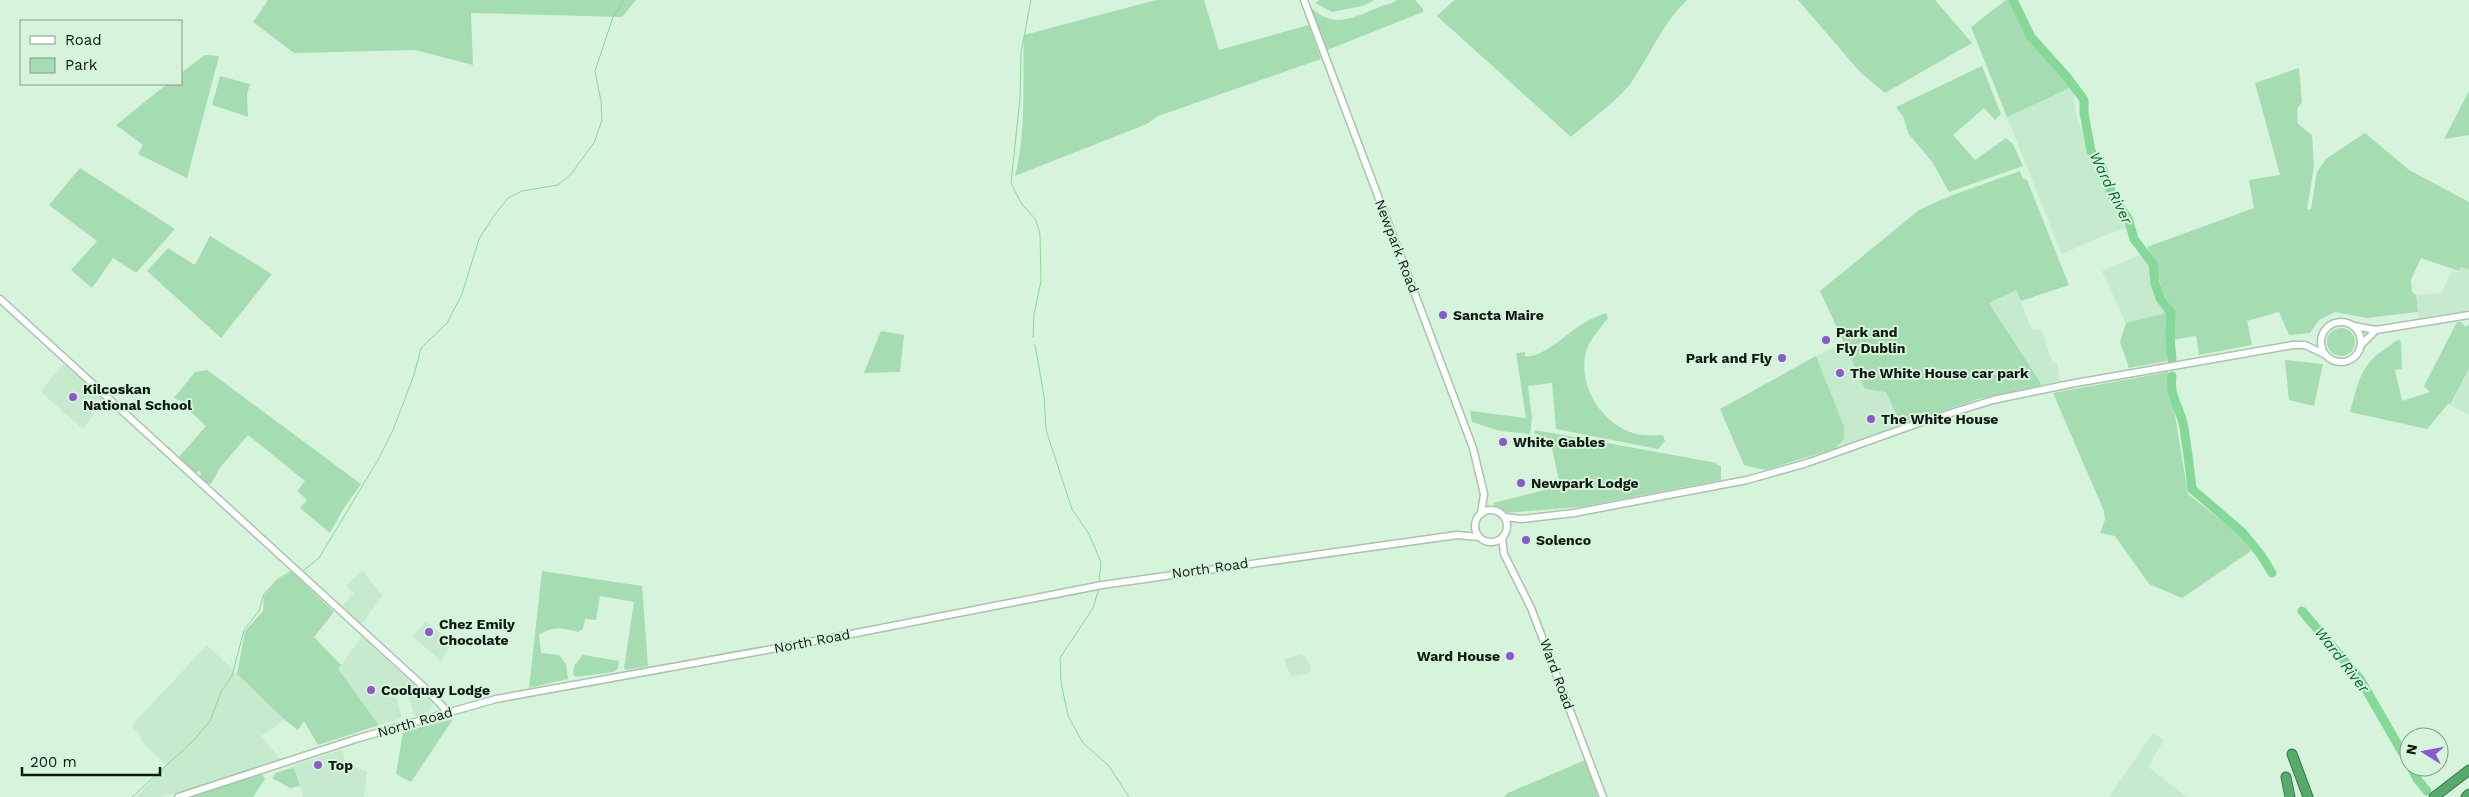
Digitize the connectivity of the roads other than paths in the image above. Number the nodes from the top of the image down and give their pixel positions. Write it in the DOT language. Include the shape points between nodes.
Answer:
graph roads {
  1 [pos="1304,0"];
  2 [pos="0,299"];
  3 [pos="2469,315"];
  4 [pos="2352,325"];
  5 [pos="2376,330"];
  6 [pos="2322,334"];
  7 [pos="2305,345"];
  8 [pos="2361,345"];
  9 [pos="2324,354"];
  10 [pos="1484,494"];
  11 [pos="1496,511"];
  12 [pos="1481,514"];
  13 [pos="1504,517"];
  14 [pos="1522,520"];
  15 [pos="1476,523"];
  16 [pos="1507,530"];
  17 [pos="1457,535"];
  18 [pos="1479,537"];
  19 [pos="1502,538"];
  20 [pos="1493,542"];
  21 [pos="1504,554"];
  22 [pos="445,713"];
  23 [pos="2292,754"];
  24 [pos="2469,771"];
  25 [pos="2286,777"];
  26 [pos="2469,794"];
  27 [pos="178,797"];
  28 [pos="1603,797"];
  29 [pos="2290,797"];
  30 [pos="2308,797"];
  31 [pos="2434,797"];
  32 [pos="2439,797"];
  33 [pos="2466,797"];
  1 -- 10 [label="main road, Newpark Road" via="1474,450"];
  2 -- 22 [label="main road" via="425,688"];
  3 -- 5 [label="main road"];
  4 -- 5 [label="main road"];
  4 -- 6 [label="main road" via="2335,322"];
  4 -- 8 [label="main road" via="2358,330"];
  5 -- 8 [label="main road"];
  6 -- 7 [label="main road"];
  6 -- 9 [label="main road"];
  7 -- 9 [label="main road"];
  7 -- 14 [label="main road" via="2281,346 2051,388 1977,405 1760,477"];
  8 -- 9 [label="main road" via="2356,356 2348,361 2333,361"];
  10 -- 11 [label="main road, Newpark Road"];
  10 -- 12 [label="main road, Newpark Road"];
  11 -- 12 [label="main road"];
  11 -- 13 [label="main road"];
  12 -- 15 [label="main road"];
  13 -- 14 [label="main road"];
  13 -- 16 [label="main road"];
  14 -- 16 [label="main road"];
  15 -- 17 [label="main road"];
  15 -- 18 [label="main road"];
  16 -- 19 [label="main road"];
  17 -- 18 [label="main road"];
  17 -- 22 [label="main road, North Road" via="1100,585 805,643 545,689"];
  18 -- 20 [label="main road"];
  19 -- 20 [label="main road"];
  19 -- 21 [label="main road, Ward Road"];
  20 -- 21 [label="main road, Ward Road"];
  21 -- 28 [label="main road, Ward Road" via="1531,608"];
  22 -- 27 [label="main road, North Road"];
  23 -- 30 [label="highway"];
  24 -- 31 [label="highway"];
  24 -- 32 [label="highway"];
  25 -- 29 [label="highway"];
  26 -- 33 [label="highway"];
}
